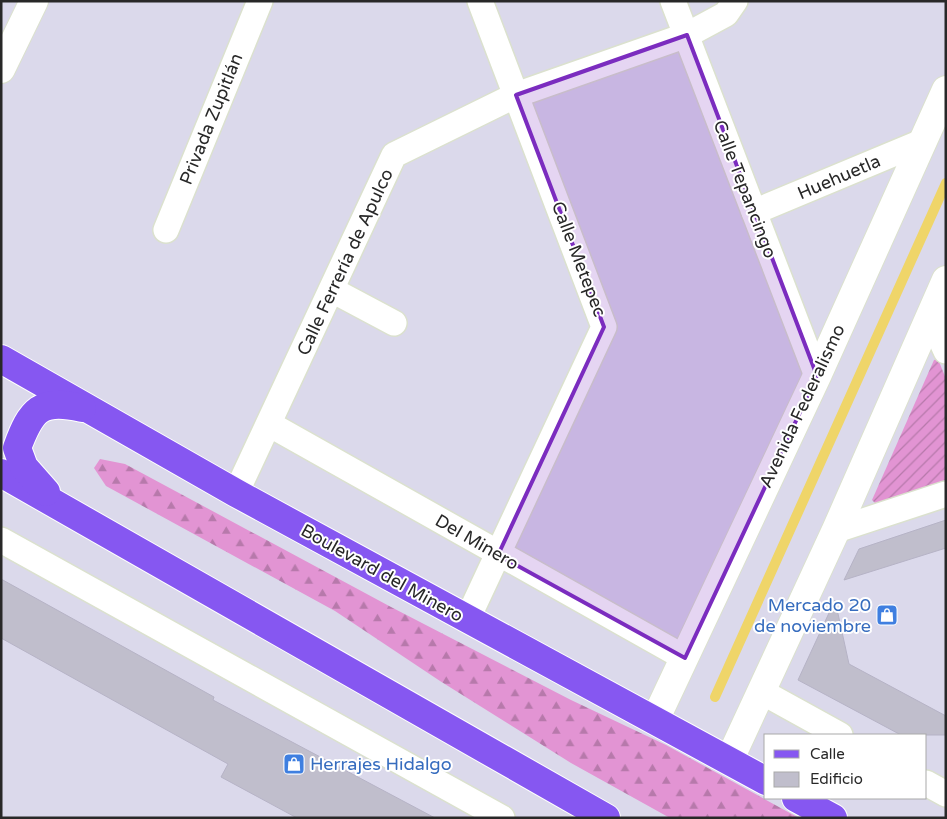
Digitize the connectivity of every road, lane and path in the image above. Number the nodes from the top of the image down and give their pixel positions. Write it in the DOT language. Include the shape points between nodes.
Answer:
graph roads {
  1 [pos="34,1"];
  2 [pos="480,1"];
  3 [pos="674,1"];
  4 [pos="735,1"];
  5 [pos="265,4"];
  6 [pos="686,35"];
  7 [pos="1,69"];
  8 [pos="946,90"];
  9 [pos="516,96"];
  10 [pos="924,141"];
  11 [pos="754,212"];
  12 [pos="166,230"];
  13 [pos="946,280"];
  14 [pos="332,290"];
  15 [pos="930,316"];
  16 [pos="394,323"];
  17 [pos="946,351"];
  18 [pos="1,359"];
  19 [pos="817,376"];
  20 [pos="91,410"];
  21 [pos="270,424"];
  22 [pos="1,473"];
  23 [pos="236,493"];
  24 [pos="946,494"];
  25 [pos="69,512"];
  26 [pos="836,530"];
  27 [pos="1,540"];
  28 [pos="498,555"];
  29 [pos="467,620"];
  30 [pos="685,658"];
  31 [pos="762,692"];
  32 [pos="655,720"];
  33 [pos="838,734"];
  34 [pos="729,761"];
  35 [pos="764,780"];
  36 [pos="927,784"];
  37 [pos="946,794"];
  38 [pos="798,799"];
  39 [pos="502,818"];
  40 [pos="606,818"];
  41 [pos="833,818"];
  1 -- 7 [label="main road"];
  2 -- 9 [label="street, Calle Metepec"];
  3 -- 6 [label="street, Calle Tepancingo"];
  4 -- 6 [label="street, Calle Ferrería de Apulco" via="726,14"];
  5 -- 12 [label="street, Privada Zupitlán"];
  6 -- 9 [label="street, Calle Ferrería de Apulco"];
  6 -- 11 [label="street, Calle Tepancingo"];
  8 -- 10 [label="main road, Avenida Federalismo"];
  9 -- 14 [label="street, Calle Ferrería de Apulco" via="394,155"];
  9 -- 28 [label="street, Calle Metepec" via="604,327"];
  10 -- 11 [label="street, Huehuetla"];
  10 -- 19 [label="main road, Avenida Federalismo"];
  11 -- 19 [label="street, Calle Tepancingo"];
  13 -- 15 [label="main road"];
  14 -- 16 [label="street"];
  14 -- 21 [label="street, Calle Ferrería de Apulco"];
  15 -- 17 [label="street"];
  15 -- 26 [label="main road"];
  18 -- 20 [label="main road, Boulevard del Minero"];
  19 -- 30 [label="main road, Avenida Federalismo"];
  20 -- 23 [label="main road, Boulevard del Minero"];
  20 -- 25 [label="main road" via="62,403 42,407 26,422 17,448 24,467"];
  21 -- 23 [label="street, Calle Ferrería de Apulco"];
  21 -- 28 [label="street, Del Minero"];
  22 -- 25 [label="main road"];
  23 -- 29 [label="main road, Boulevard del Minero"];
  24 -- 26 [label="street"];
  25 -- 40 [label="main road"];
  26 -- 31 [label="main road"];
  27 -- 39 [label="street"];
  28 -- 29 [label="street, Calle Metepec"];
  28 -- 30 [label="street, Del Minero"];
  29 -- 32 [label="main road, Boulevard del Minero"];
  30 -- 32 [label="main road, Avenida Federalismo"];
  31 -- 33 [label="street"];
  31 -- 34 [label="main road"];
  32 -- 34 [label="main road, Boulevard del Minero"];
  34 -- 35 [label="main road, Boulevard del Minero"];
  36 -- 37 [label="street"];
  38 -- 41 [label="main road"];
}
